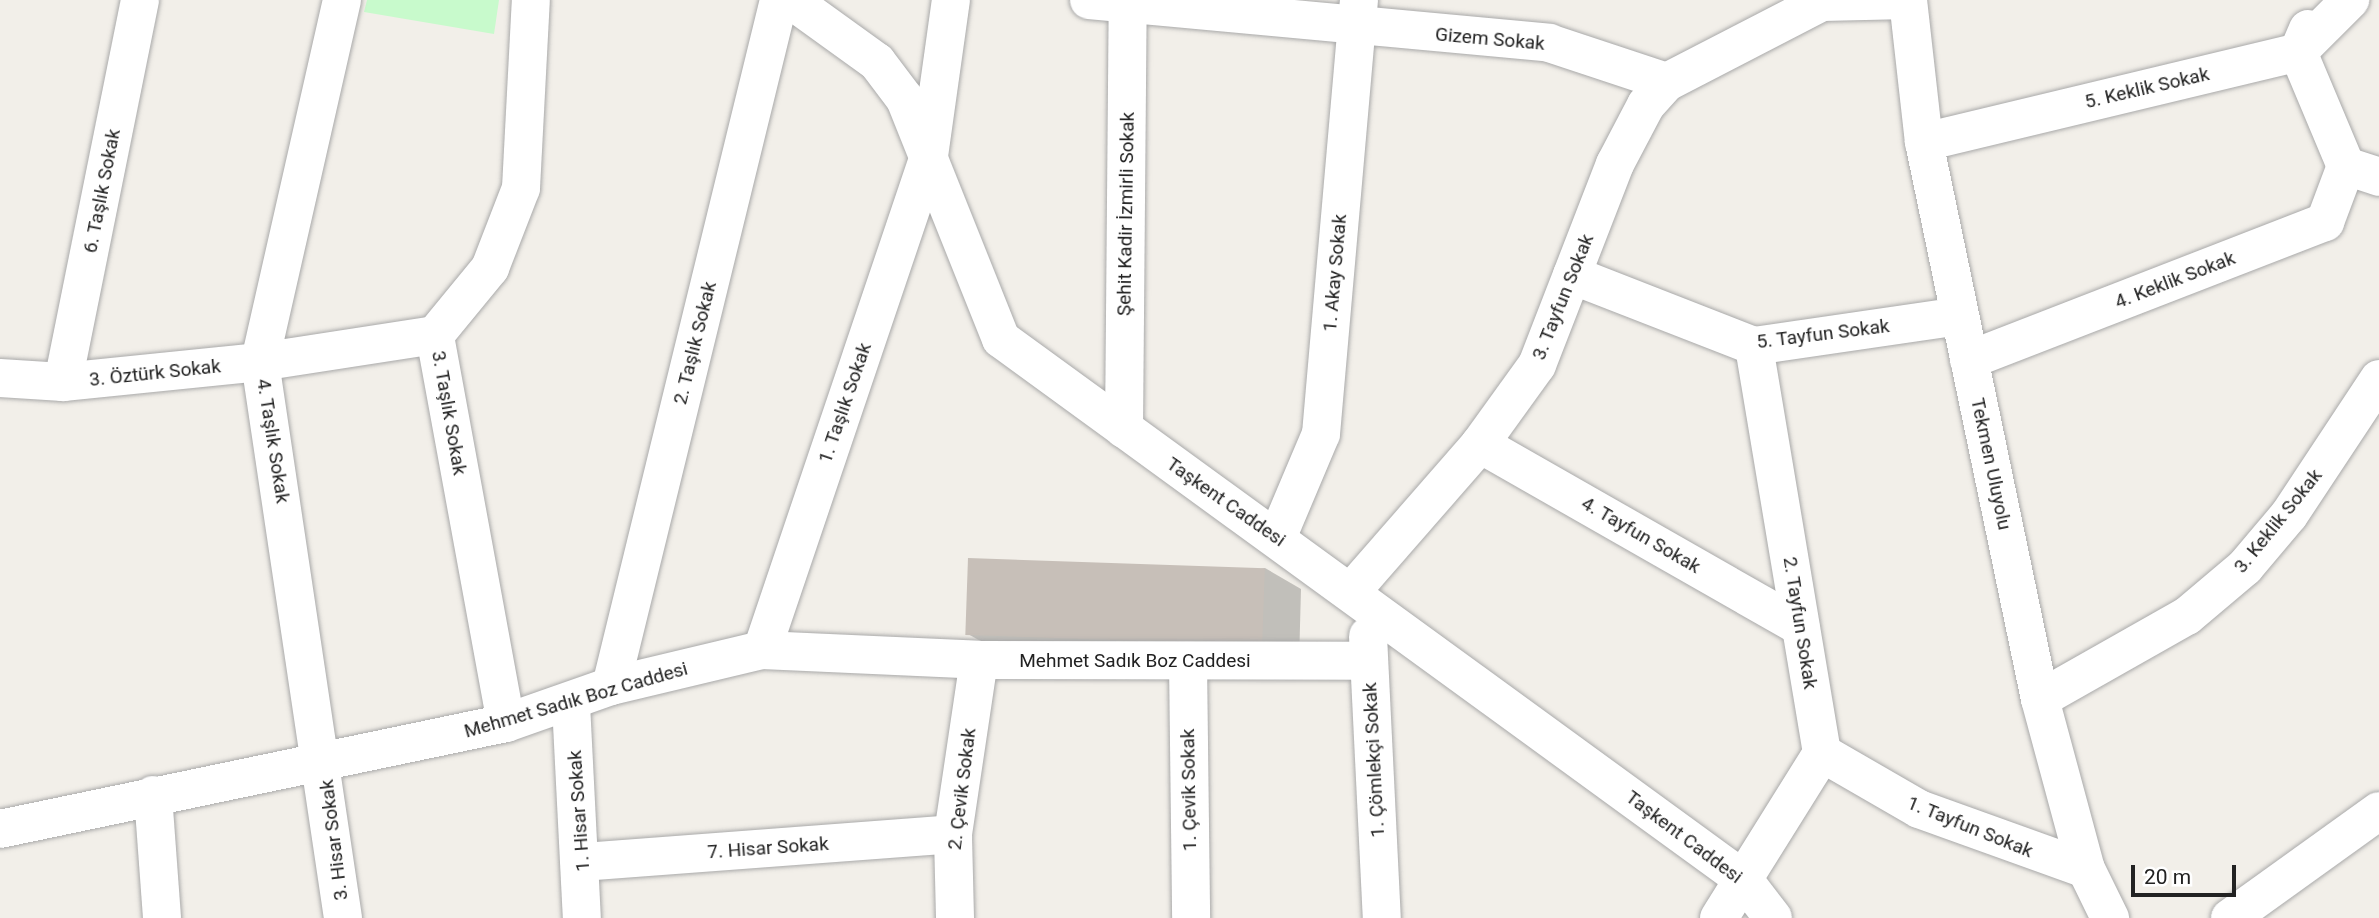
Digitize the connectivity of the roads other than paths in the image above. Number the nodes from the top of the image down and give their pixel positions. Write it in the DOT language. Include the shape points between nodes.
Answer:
graph roads {
  1 [pos="141,0"];
  2 [pos="342,0"];
  3 [pos="531,0"];
  4 [pos="779,0"];
  5 [pos="791,0"];
  6 [pos="951,0"];
  7 [pos="1089,0"];
  8 [pos="1908,0"];
  9 [pos="2320,0"];
  10 [pos="2350,0"];
  11 [pos="2362,0"];
  12 [pos="1128,2"];
  13 [pos="2379,5"];
  14 [pos="1357,14"];
  15 [pos="2298,52"];
  16 [pos="1667,82"];
  17 [pos="1924,142"];
  18 [pos="929,156"];
  19 [pos="2362,172"];
  20 [pos="1572,275"];
  21 [pos="1960,316"];
  22 [pos="435,335"];
  23 [pos="1754,346"];
  24 [pos="1969,360"];
  25 [pos="260,362"];
  26 [pos="0,377"];
  27 [pos="2379,379"];
  28 [pos="63,382"];
  29 [pos="1124,429"];
  30 [pos="1480,444"];
  31 [pos="1278,538"];
  32 [pos="1359,597"];
  33 [pos="1801,627"];
  34 [pos="762,650"];
  35 [pos="979,660"];
  36 [pos="1188,661"];
  37 [pos="1369,661"];
  38 [pos="611,686"];
  39 [pos="2040,699"];
  40 [pos="571,704"];
  41 [pos="506,723"];
  42 [pos="1822,753"];
  43 [pos="324,763"];
  44 [pos="153,795"];
  45 [pos="2379,811"];
  46 [pos="0,828"];
  47 [pos="953,834"];
  48 [pos="583,862"];
  49 [pos="2086,869"];
  50 [pos="1743,879"];
  51 [pos="162,918"];
  52 [pos="343,918"];
  53 [pos="582,918"];
  54 [pos="955,918"];
  55 [pos="1191,918"];
  56 [pos="1382,918"];
  57 [pos="1719,918"];
  58 [pos="1773,918"];
  59 [pos="2110,918"];
  60 [pos="2230,918"];
  1 -- 28 [label="street, 6. Taşlık Sokak"];
  2 -- 25 [label="street, 4. Taşlık Sokak"];
  3 -- 22 [label="street, 3. Taşlık Sokak" via="521,188 490,268"];
  4 -- 38 [label="street, 2. Taşlık Sokak"];
  5 -- 18 [label="street, Taşkent Caddesi" via="877,62 905,99"];
  6 -- 18 [label="street, 1. Taşlık Sokak"];
  7 -- 12 [label="street, Gizem Sokak"];
  8 -- 16 [label="street" via="1822,2"];
  8 -- 17 [label="street, Tekmen Uluyolu"];
  9 -- 15 [label="street"];
  10 -- 15 [label="street"];
  11 -- 13 [label="street"];
  12 -- 14 [label="street, Gizem Sokak"];
  12 -- 29 [label="street, Şehit Kadir İzmirli Sokak"];
  14 -- 16 [label="street, Gizem Sokak" via="1549,43"];
  14 -- 31 [label="street, 1. Akay Sokak" via="1321,435"];
  15 -- 17 [label="street, 5. Keklik Sokak"];
  15 -- 19 [label="street"];
  16 -- 20 [label="street, 3. Tayfun Sokak" via="1646,105 1615,163"];
  17 -- 21 [label="street, Tekmen Uluyolu"];
  18 -- 29 [label="street, Taşkent Caddesi" via="1001,339"];
  18 -- 34 [label="street, 1. Taşlık Sokak"];
  19 -- 24 [label="street, 4. Keklik Sokak" via="2325,222"];
  20 -- 23 [label="street, 5. Tayfun Sokak"];
  20 -- 30 [label="street, 3. Tayfun Sokak" via="1537,365"];
  21 -- 23 [label="street, 5. Tayfun Sokak"];
  21 -- 24 [label="street, Tekmen Uluyolu"];
  22 -- 25 [label="street, 3. Öztürk Sokak"];
  22 -- 41 [label="street, 3. Taşlık Sokak"];
  23 -- 33 [label="street, 2. Tayfun Sokak"];
  24 -- 39 [label="street, Tekmen Uluyolu"];
  25 -- 28 [label="street, 3. Öztürk Sokak"];
  25 -- 43 [label="street, 4. Taşlık Sokak"];
  26 -- 28 [label="street, 3. Öztürk Sokak"];
  27 -- 39 [label="street, 3. Keklik Sokak" via="2296,505 2245,567 2177,623"];
  29 -- 31 [label="street, Taşkent Caddesi"];
  30 -- 32 [label="street, 3. Tayfun Sokak"];
  30 -- 33 [label="street, 4. Tayfun Sokak"];
  31 -- 32 [label="street, Taşkent Caddesi"];
  32 -- 37 [label="street, 1. Çömlekçi Sokak"];
  32 -- 50 [label="street, Taşkent Caddesi"];
  33 -- 42 [label="street, 2. Tayfun Sokak"];
  34 -- 35 [label="street, Mehmet Sadık Boz Caddesi"];
  34 -- 38 [label="street, Mehmet Sadık Boz Caddesi"];
  35 -- 36 [label="street, Mehmet Sadık Boz Caddesi"];
  35 -- 47 [label="street, 2. Çevik Sokak"];
  36 -- 37 [label="street, Mehmet Sadık Boz Caddesi"];
  36 -- 55 [label="street, 1. Çevik Sokak"];
  37 -- 56 [label="street, 1. Çömlekçi Sokak"];
  38 -- 40 [label="street, Mehmet Sadık Boz Caddesi"];
  39 -- 49 [label="street, Tekmen Uluyolu"];
  40 -- 41 [label="street, Mehmet Sadık Boz Caddesi"];
  40 -- 48 [label="street, 1. Hisar Sokak"];
  41 -- 43 [label="street, Mehmet Sadık Boz Caddesi"];
  42 -- 49 [label="street, 1. Tayfun Sokak" via="1919,809"];
  42 -- 50 [label="street"];
  43 -- 44 [label="street, Mehmet Sadık Boz Caddesi"];
  43 -- 52 [label="street, 3. Hisar Sokak"];
  44 -- 46 [label="street, Mehmet Sadık Boz Caddesi"];
  44 -- 51 [label="street"];
  45 -- 60 [label="street"];
  47 -- 48 [label="street, 7. Hisar Sokak"];
  47 -- 54 [label="street, 2. Çevik Sokak"];
  48 -- 53 [label="street, 1. Hisar Sokak"];
  49 -- 59 [label="street, Tekmen Uluyolu"];
  50 -- 57 [label="street"];
  50 -- 58 [label="street, Taşkent Caddesi"];
}
